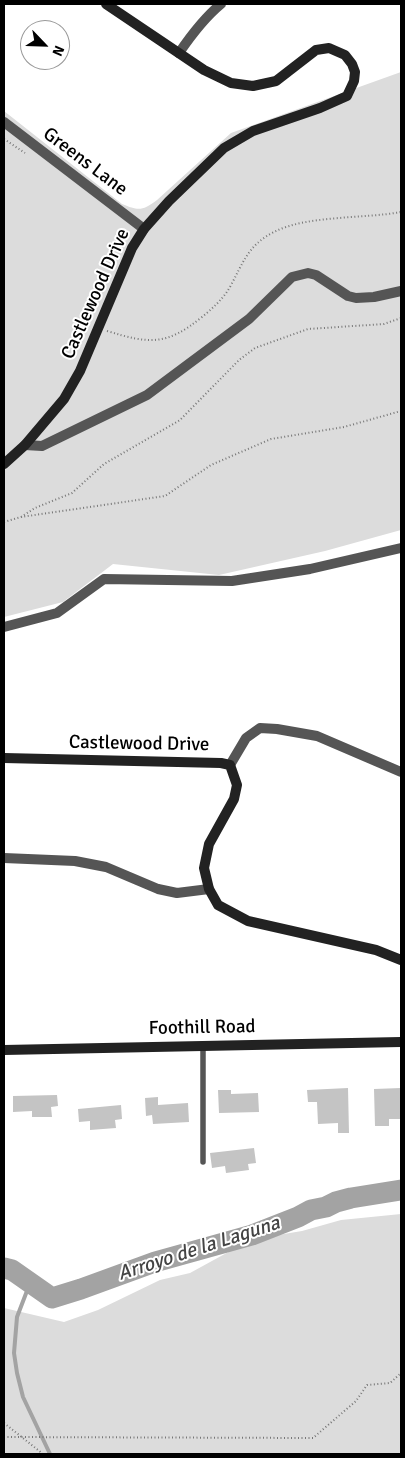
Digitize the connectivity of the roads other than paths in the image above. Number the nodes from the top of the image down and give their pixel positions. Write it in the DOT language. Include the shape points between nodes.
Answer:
graph roads {
  1 [pos="106,4"];
  2 [pos="221,4"];
  3 [pos="179,53"];
  4 [pos="4,122"];
  5 [pos="144,229"];
  6 [pos="401,291"];
  7 [pos="25,445"];
  8 [pos="4,464"];
  9 [pos="401,548"];
  10 [pos="4,627"];
  11 [pos="4,758"];
  12 [pos="230,765"];
  13 [pos="401,772"];
  14 [pos="4,858"];
  15 [pos="209,890"];
  16 [pos="401,960"];
  17 [pos="401,1042"];
  18 [pos="203,1046"];
  19 [pos="4,1050"];
  20 [pos="203,1162"];
  1 -- 3 [label="street, Castlewood Drive"];
  2 -- 3 [label="street" via="197,26"];
  3 -- 5 [label="street, Castlewood Drive" via="231,83 253,86 276,81 316,50 328,48 345,55 355,72 354,81 347,96 253,131 224,148"];
  4 -- 5 [label="street, Greens Lane"];
  5 -- 7 [label="street, Castlewood Drive" via="132,248 80,371 64,399"];
  6 -- 7 [label="street" via="356,298 316,275 308,273 292,277 249,319 148,395 42,446"];
  7 -- 8 [label="street, Castlewood Drive"];
  9 -- 10 [label="street" via="310,569 232,581 104,579 57,614"];
  11 -- 12 [label="street, Castlewood Drive"];
  12 -- 13 [label="street" via="246,738 260,728 317,736"];
  12 -- 15 [label="street, Castlewood Drive" via="237,785 234,799 205,855"];
  14 -- 15 [label="street" via="75,861 106,867 175,893"];
  15 -- 16 [label="street, Castlewood Drive" via="218,905 248,921 376,950"];
  17 -- 18 [label="street, Foothill Road"];
  18 -- 19 [label="street, Foothill Road"];
  18 -- 20 [label="lane"];
}
